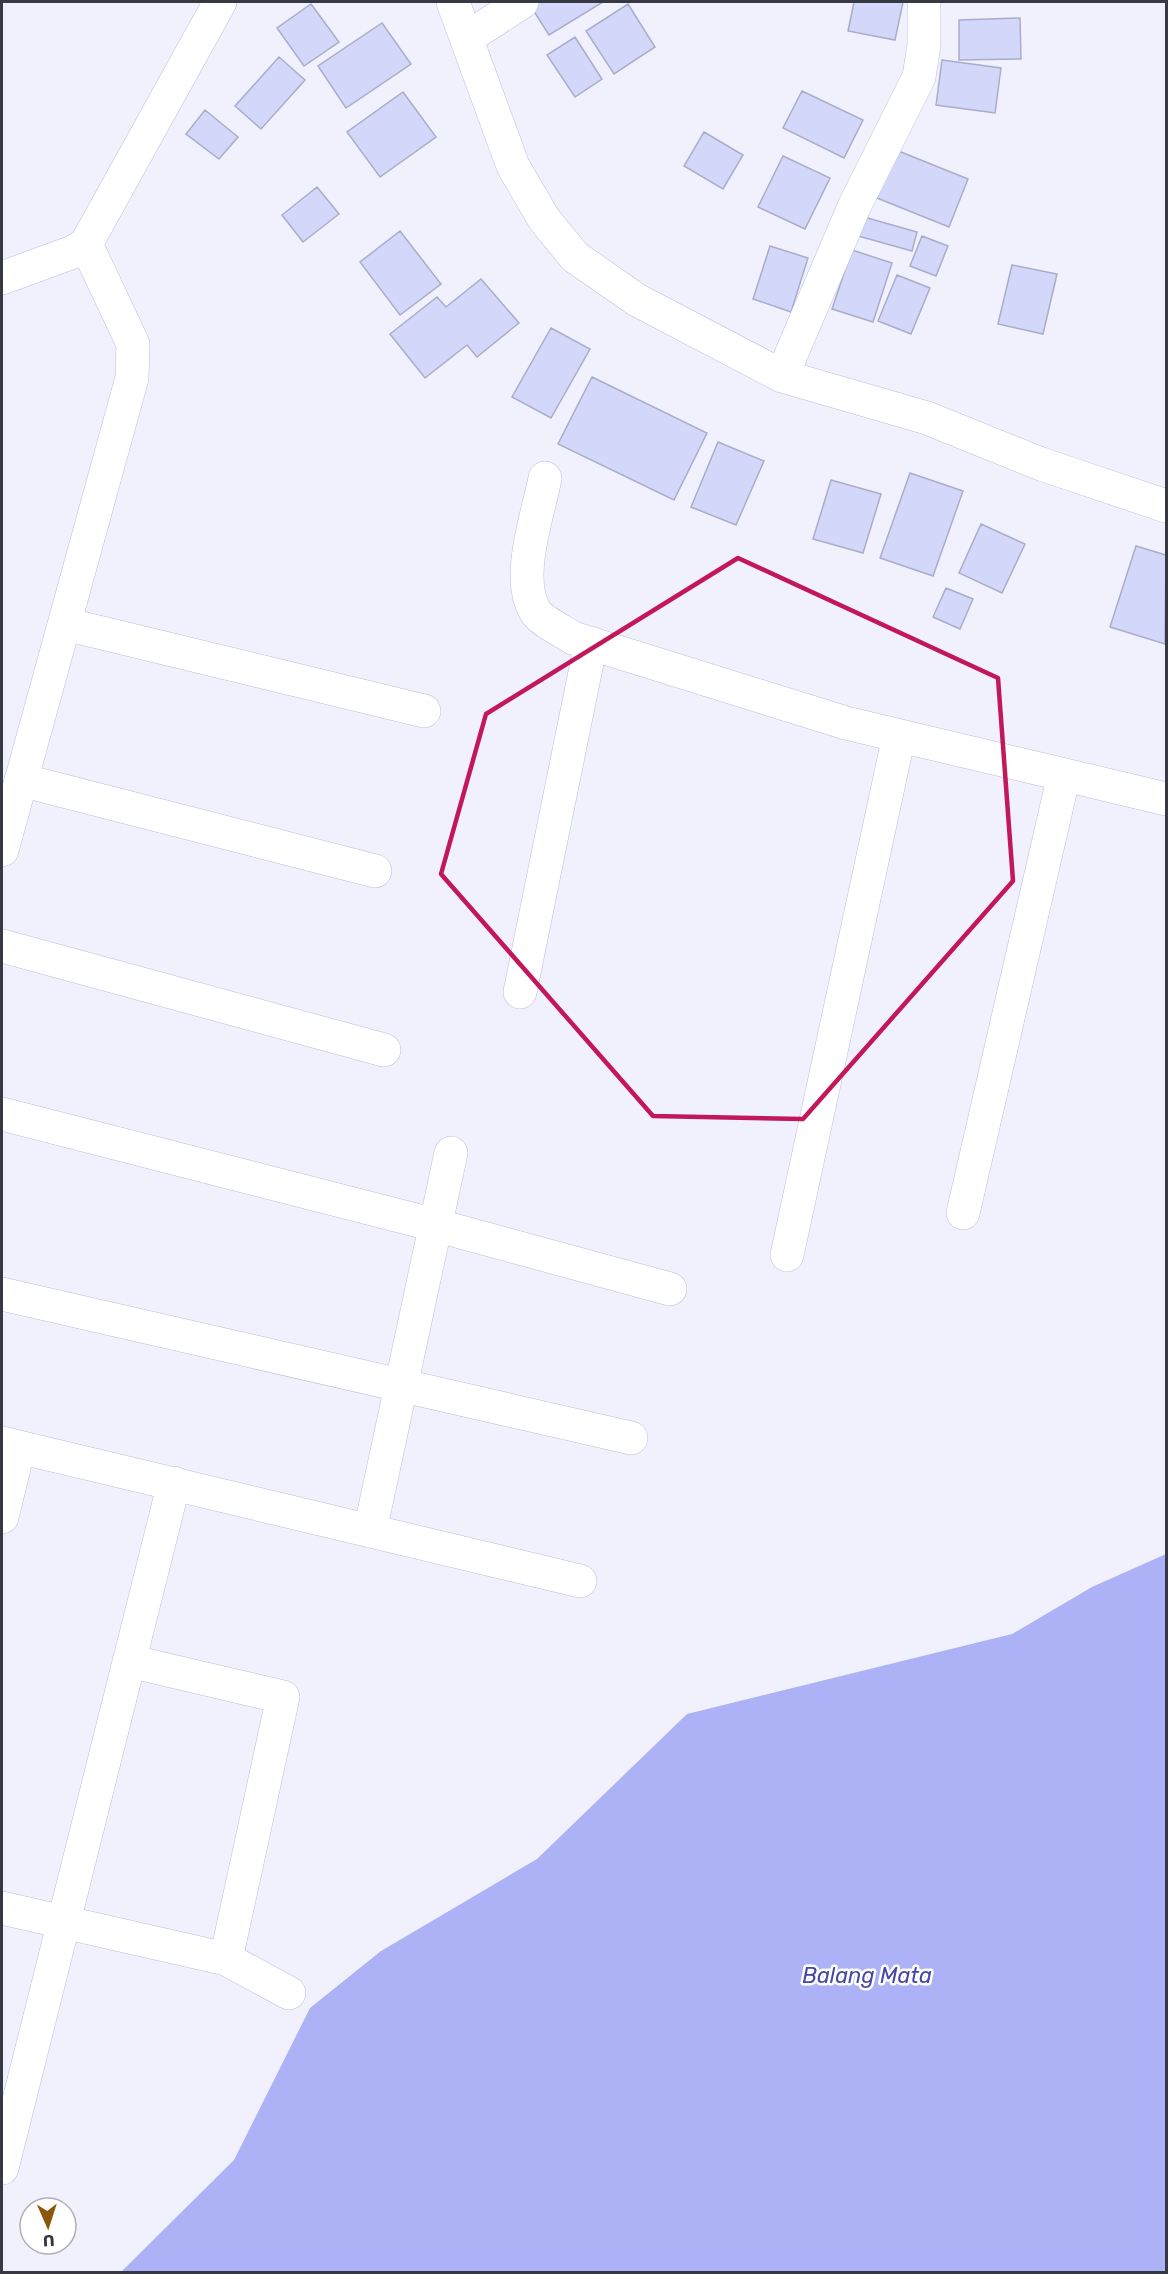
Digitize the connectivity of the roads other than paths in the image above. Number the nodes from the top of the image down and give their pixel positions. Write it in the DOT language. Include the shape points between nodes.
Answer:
graph roads {
  1 [pos="220,2"];
  2 [pos="453,2"];
  3 [pos="522,2"];
  4 [pos="924,2"];
  5 [pos="467,38"];
  6 [pos="86,244"];
  7 [pos="2,278"];
  8 [pos="782,376"];
  9 [pos="545,478"];
  10 [pos="1167,506"];
  11 [pos="65,624"];
  12 [pos="591,643"];
  13 [pos="423,711"];
  14 [pos="899,736"];
  15 [pos="1064,775"];
  16 [pos="21,780"];
  17 [pos="1167,799"];
  18 [pos="2,850"];
  19 [pos="375,871"];
  20 [pos="2,946"];
  21 [pos="520,992"];
  22 [pos="384,1050"];
  23 [pos="2,1114"];
  24 [pos="451,1153"];
  25 [pos="963,1213"];
  26 [pos="435,1225"];
  27 [pos="787,1255"];
  28 [pos="670,1289"];
  29 [pos="2,1294"];
  30 [pos="401,1385"];
  31 [pos="631,1438"];
  32 [pos="10,1445"];
  33 [pos="174,1484"];
  34 [pos="2,1517"];
  35 [pos="370,1531"];
  36 [pos="580,1581"];
  37 [pos="129,1661"];
  38 [pos="2,1908"];
  39 [pos="63,1924"];
  40 [pos="226,1959"];
  41 [pos="289,1993"];
  42 [pos="2,2168"];
  1 -- 6 [label="street"];
  2 -- 5 [label="street"];
  3 -- 5 [label="street"];
  4 -- 8 [label="street" via="919,77 854,207"];
  5 -- 8 [label="street" via="513,166 544,219 574,257 638,300"];
  6 -- 7 [label="street"];
  6 -- 11 [label="street" via="128,331 135,357"];
  8 -- 10 [label="street" via="927,418 1041,464"];
  9 -- 12 [label="street" via="526,573 528,593 536,613 573,638"];
  11 -- 13 [label="street"];
  11 -- 16 [label="street"];
  12 -- 14 [label="street"];
  12 -- 21 [label="street"];
  14 -- 15 [label="street"];
  14 -- 27 [label="street"];
  15 -- 17 [label="street"];
  15 -- 25 [label="street"];
  16 -- 18 [label="street"];
  16 -- 19 [label="street"];
  20 -- 22 [label="street"];
  23 -- 26 [label="street"];
  24 -- 26 [label="street"];
  26 -- 28 [label="street"];
  26 -- 30 [label="street"];
  29 -- 30 [label="street"];
  30 -- 31 [label="street"];
  30 -- 35 [label="street"];
  32 -- 33 [label="street"];
  32 -- 34 [label="street"];
  33 -- 35 [label="street"];
  33 -- 37 [label="street"];
  35 -- 36 [label="street"];
  37 -- 39 [label="street"];
  37 -- 40 [label="street" via="283,1697"];
  38 -- 39 [label="street"];
  39 -- 40 [label="street"];
  39 -- 42 [label="street"];
  40 -- 41 [label="street"];
}
